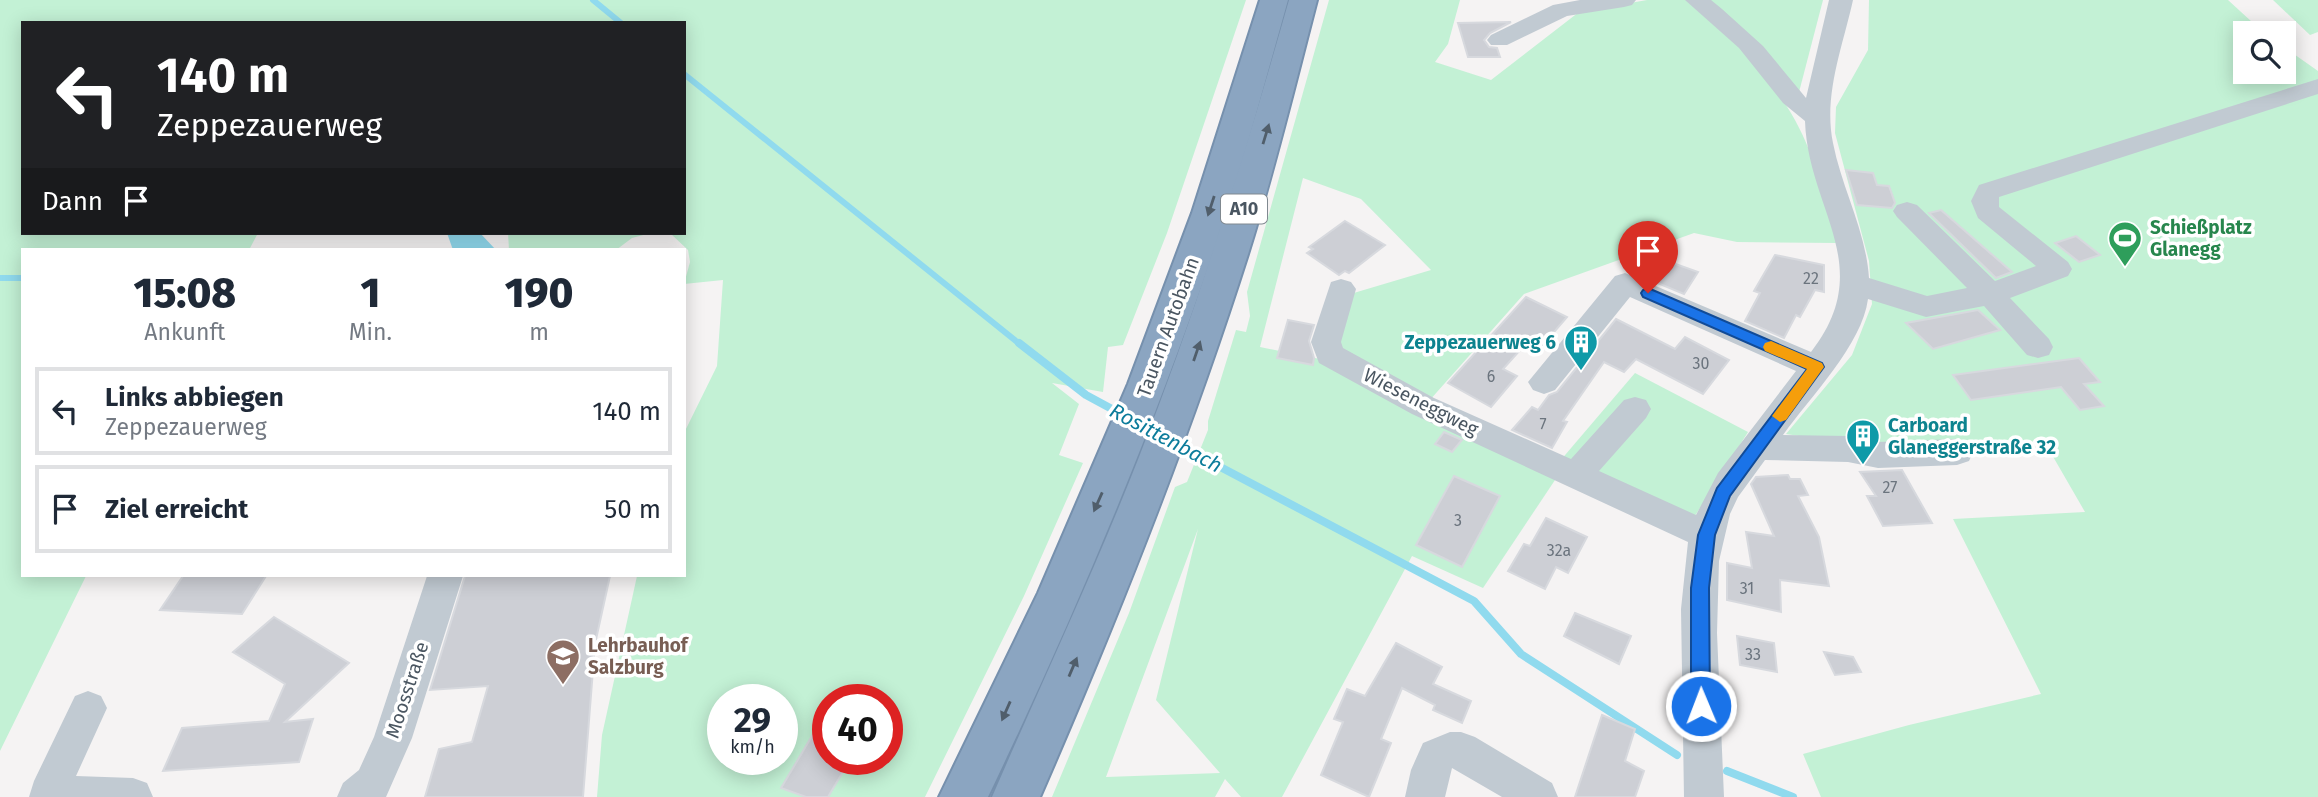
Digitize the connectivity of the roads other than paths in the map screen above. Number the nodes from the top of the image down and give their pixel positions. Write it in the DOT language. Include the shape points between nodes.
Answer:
graph roads {
  1 [pos="1274,0"];
  2 [pos="1303,0"];
  3 [pos="1624,0"];
  4 [pos="1697,0"];
  5 [pos="1841,0"];
  6 [pos="1499,40"];
  7 [pos="2318,86"];
  8 [pos="1817,118"];
  9 [pos="1907,211"];
  10 [pos="1854,284"];
  11 [pos="1341,289"];
  12 [pos="1990,294"];
  13 [pos="2038,348"];
  14 [pos="1817,367"];
  15 [pos="1545,382"];
  16 [pos="1634,409"];
  17 [pos="1150,429"];
  18 [pos="1756,447"];
  19 [pos="1956,452"];
  20 [pos="1576,475"];
  21 [pos="1707,535"];
  22 [pos="444,577"];
  23 [pos="88,708"];
  24 [pos="133,797"];
  25 [pos="357,797"];
  26 [pos="964,797"];
  27 [pos="1016,797"];
  28 [pos="1425,797"];
  29 [pos="1538,797"];
  30 [pos="1704,797"];
  1 -- 17 [label="highway, Tauern Autobahn / A10, one-way" via="1200,241"];
  17 -- 2 [label="highway, Tauern Autobahn / A10, one-way" via="1232,250"];
  3 -- 6 [label="street" via="1561,10"];
  4 -- 8 [label="street" via="1743,38 1792,101"];
  5 -- 8 [label="street"];
  7 -- 12 [label="street" via="1989,191 1984,198 1988,212 2058,269"];
  8 -- 10 [label="street"];
  9 -- 12 [label="street"];
  10 -- 12 [label="street" via="1926,307"];
  10 -- 14 [label="street" via="1846,325"];
  11 -- 20 [label="street, Wieseneggweg" via="1326,342 1330,355 1423,406"];
  12 -- 13 [label="street"];
  14 -- 15 [label="street" via="1625,283"];
  14 -- 18 [label="street"];
  16 -- 20 [label="street"];
  17 -- 26 [label="highway, Tauern Autobahn / A10, one-way"];
  27 -- 17 [label="highway, Tauern Autobahn / A10, one-way"];
  18 -- 19 [label="street" via="1848,449 1878,455"];
  18 -- 21 [label="street" via="1723,493"];
  20 -- 21 [label="street, Wieseneggweg"];
  21 -- 30 [label="street" via="1699,640"];
  22 -- 25 [label="street, Moosstraße" via="393,738 373,783"];
  23 -- 24 [label="street" via="48,794"];
  28 -- 29 [label="street" via="1439,752 1447,748 1461,750"];
}
